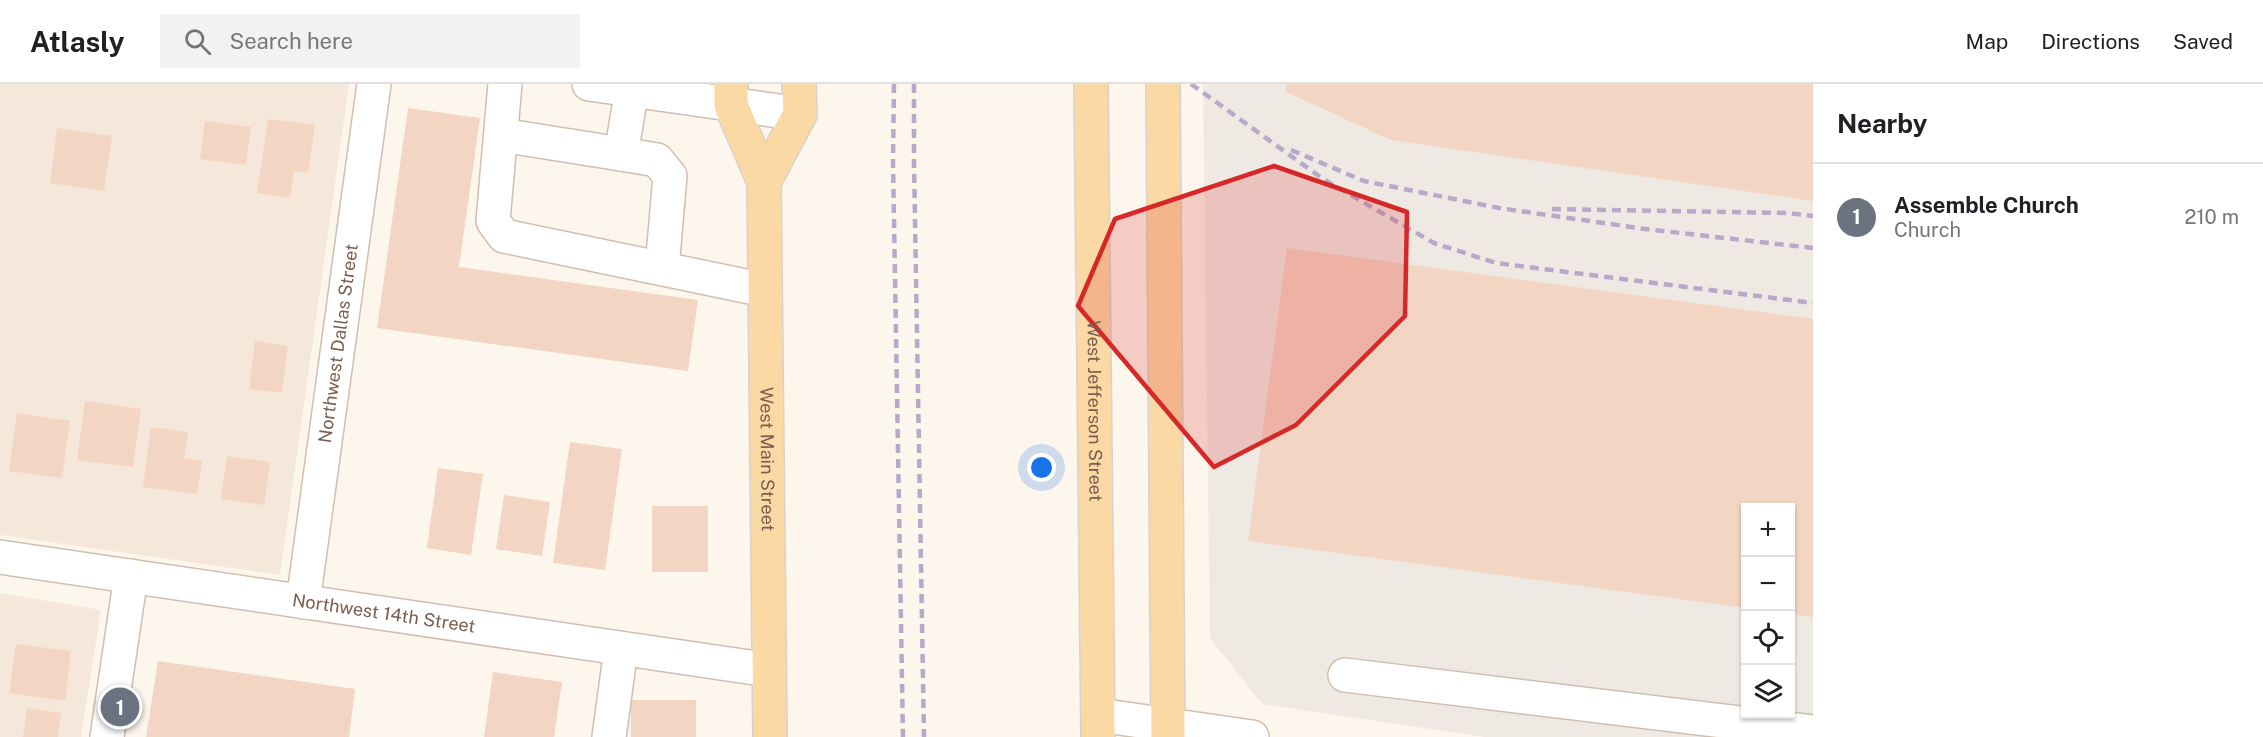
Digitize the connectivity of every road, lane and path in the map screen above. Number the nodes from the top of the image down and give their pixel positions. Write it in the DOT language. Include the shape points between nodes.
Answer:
graph roads {
  1 [pos="374,84"];
  2 [pos="505,84"];
  3 [pos="589,84"];
  4 [pos="1091,84"];
  5 [pos="1163,84"];
  6 [pos="633,87"];
  7 [pos="731,95"];
  8 [pos="800,99"];
  9 [pos="501,135"];
  10 [pos="621,154"];
  11 [pos="764,182"];
  12 [pos="662,268"];
  13 [pos="765,290"];
  14 [pos="0,557"];
  15 [pos="131,576"];
  16 [pos="303,602"];
  17 [pos="621,649"];
  18 [pos="770,670"];
  19 [pos="1345,675"];
  20 [pos="1099,726"];
  21 [pos="1168,731"];
  22 [pos="1813,732"];
  23 [pos="107,737"];
  24 [pos="609,737"];
  25 [pos="770,737"];
  26 [pos="1252,737"];
  1 -- 16 [label="street, Northwest Dallas Street"];
  2 -- 9 [label="street"];
  3 -- 6 [label="street"];
  4 -- 20 [label="main road, West Jefferson Street"];
  5 -- 21 [label="main road"];
  6 -- 7 [label="street"];
  6 -- 10 [label="street"];
  7 -- 8 [label="street"];
  7 -- 11 [label="main road, West Main Street"];
  8 -- 11 [label="main road, West Main Street"];
  9 -- 10 [label="street"];
  9 -- 12 [label="street" via="493,220 504,236"];
  10 -- 12 [label="street" via="657,160 670,176"];
  11 -- 13 [label="main road, West Main Street"];
  12 -- 13 [label="street"];
  13 -- 18 [label="main road, West Main Street"];
  14 -- 15 [label="street, Northwest 14th Street"];
  15 -- 16 [label="street, Northwest 14th Street"];
  15 -- 23 [label="street"];
  16 -- 17 [label="street, Northwest 14th Street"];
  17 -- 18 [label="street, Northwest 14th Street"];
  17 -- 24 [label="street"];
  18 -- 25 [label="main road, West Main Street"];
  19 -- 22 [label="street"];
  20 -- 21 [label="street"];
  21 -- 26 [label="street"];
}
